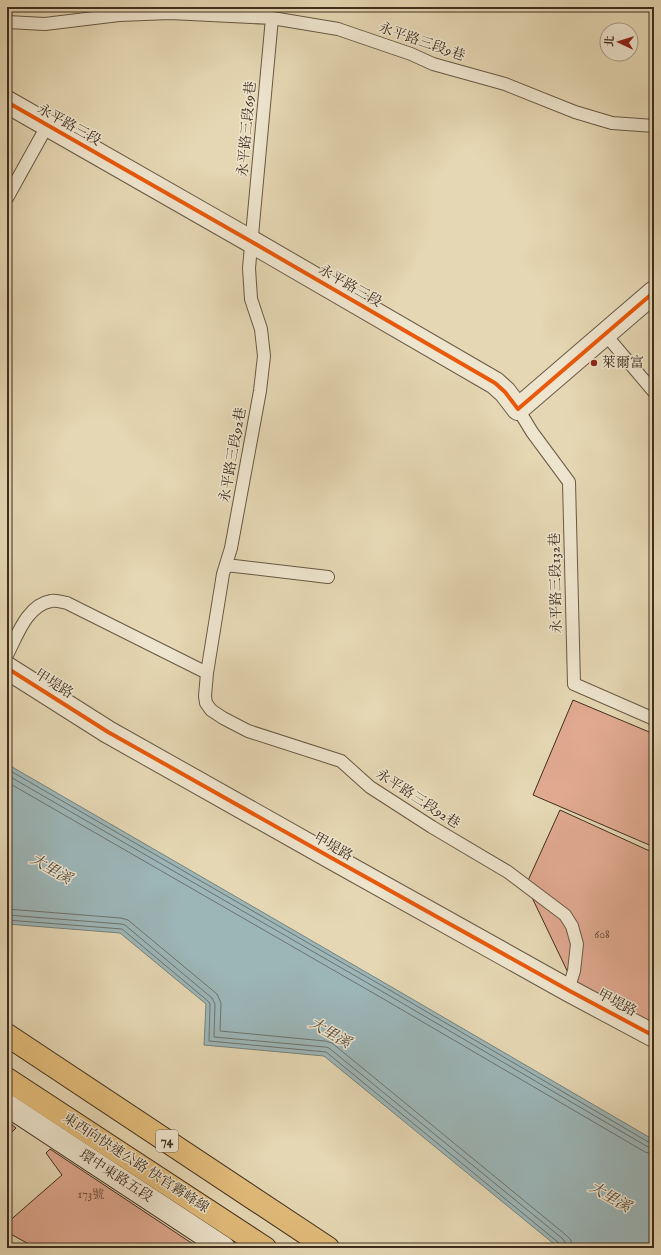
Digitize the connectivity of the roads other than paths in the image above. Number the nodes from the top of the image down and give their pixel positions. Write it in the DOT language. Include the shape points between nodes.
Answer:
graph roads {
  1 [pos="272,18"];
  2 [pos="7,22"];
  3 [pos="7,102"];
  4 [pos="47,126"];
  5 [pos="654,126"];
  6 [pos="7,198"];
  7 [pos="252,242"];
  8 [pos="654,292"];
  9 [pos="605,334"];
  10 [pos="654,392"];
  11 [pos="518,409"];
  12 [pos="226,565"];
  13 [pos="328,577"];
  14 [pos="7,655"];
  15 [pos="7,668"];
  16 [pos="207,672"];
  17 [pos="654,719"];
  18 [pos="568,990"];
  19 [pos="7,1035"];
  20 [pos="654,1036"];
  21 [pos="7,1079"];
  22 [pos="7,1105"];
  23 [pos="224,1248"];
  24 [pos="265,1248"];
  25 [pos="328,1248"];
  1 -- 2 [label="lane, 永平路三段9巷" via="170,13 119,15 45,24"];
  1 -- 5 [label="lane, 永平路三段9巷" via="338,29 433,64 505,84 575,112 612,123"];
  1 -- 7 [label="lane, 永平路三段69巷"];
  3 -- 4 [label="street, 永平路三段"];
  4 -- 6 [label="lane"];
  4 -- 7 [label="street, 永平路三段"];
  7 -- 11 [label="street, 永平路三段" via="494,383"];
  7 -- 12 [label="lane, 永平路三段92巷" via="249,268 251,299 261,329 264,356 232,548"];
  8 -- 9 [label="street"];
  9 -- 10 [label="lane"];
  9 -- 11 [label="street"];
  11 -- 17 [label="lane, 永平路三段132巷" via="569,482 574,684"];
  12 -- 13 [label="lane"];
  12 -- 16 [label="lane, 永平路三段92巷"];
  14 -- 16 [label="lane" via="28,617 36,608 52,601 67,603"];
  15 -- 18 [label="street, 甲堤路" via="108,732"];
  16 -- 18 [label="lane, 永平路三段92巷" via="205,696 211,710 248,731 341,761 370,787 508,872 565,915 572,926 577,944 574,971"];
  18 -- 20 [label="street, 甲堤路"];
  19 -- 25 [label="highway, 74"];
  21 -- 24 [label="highway, 東西向快速公路 快官霧峰線 / 74"];
  22 -- 23 [label="street, 環中東路五段"];
}
